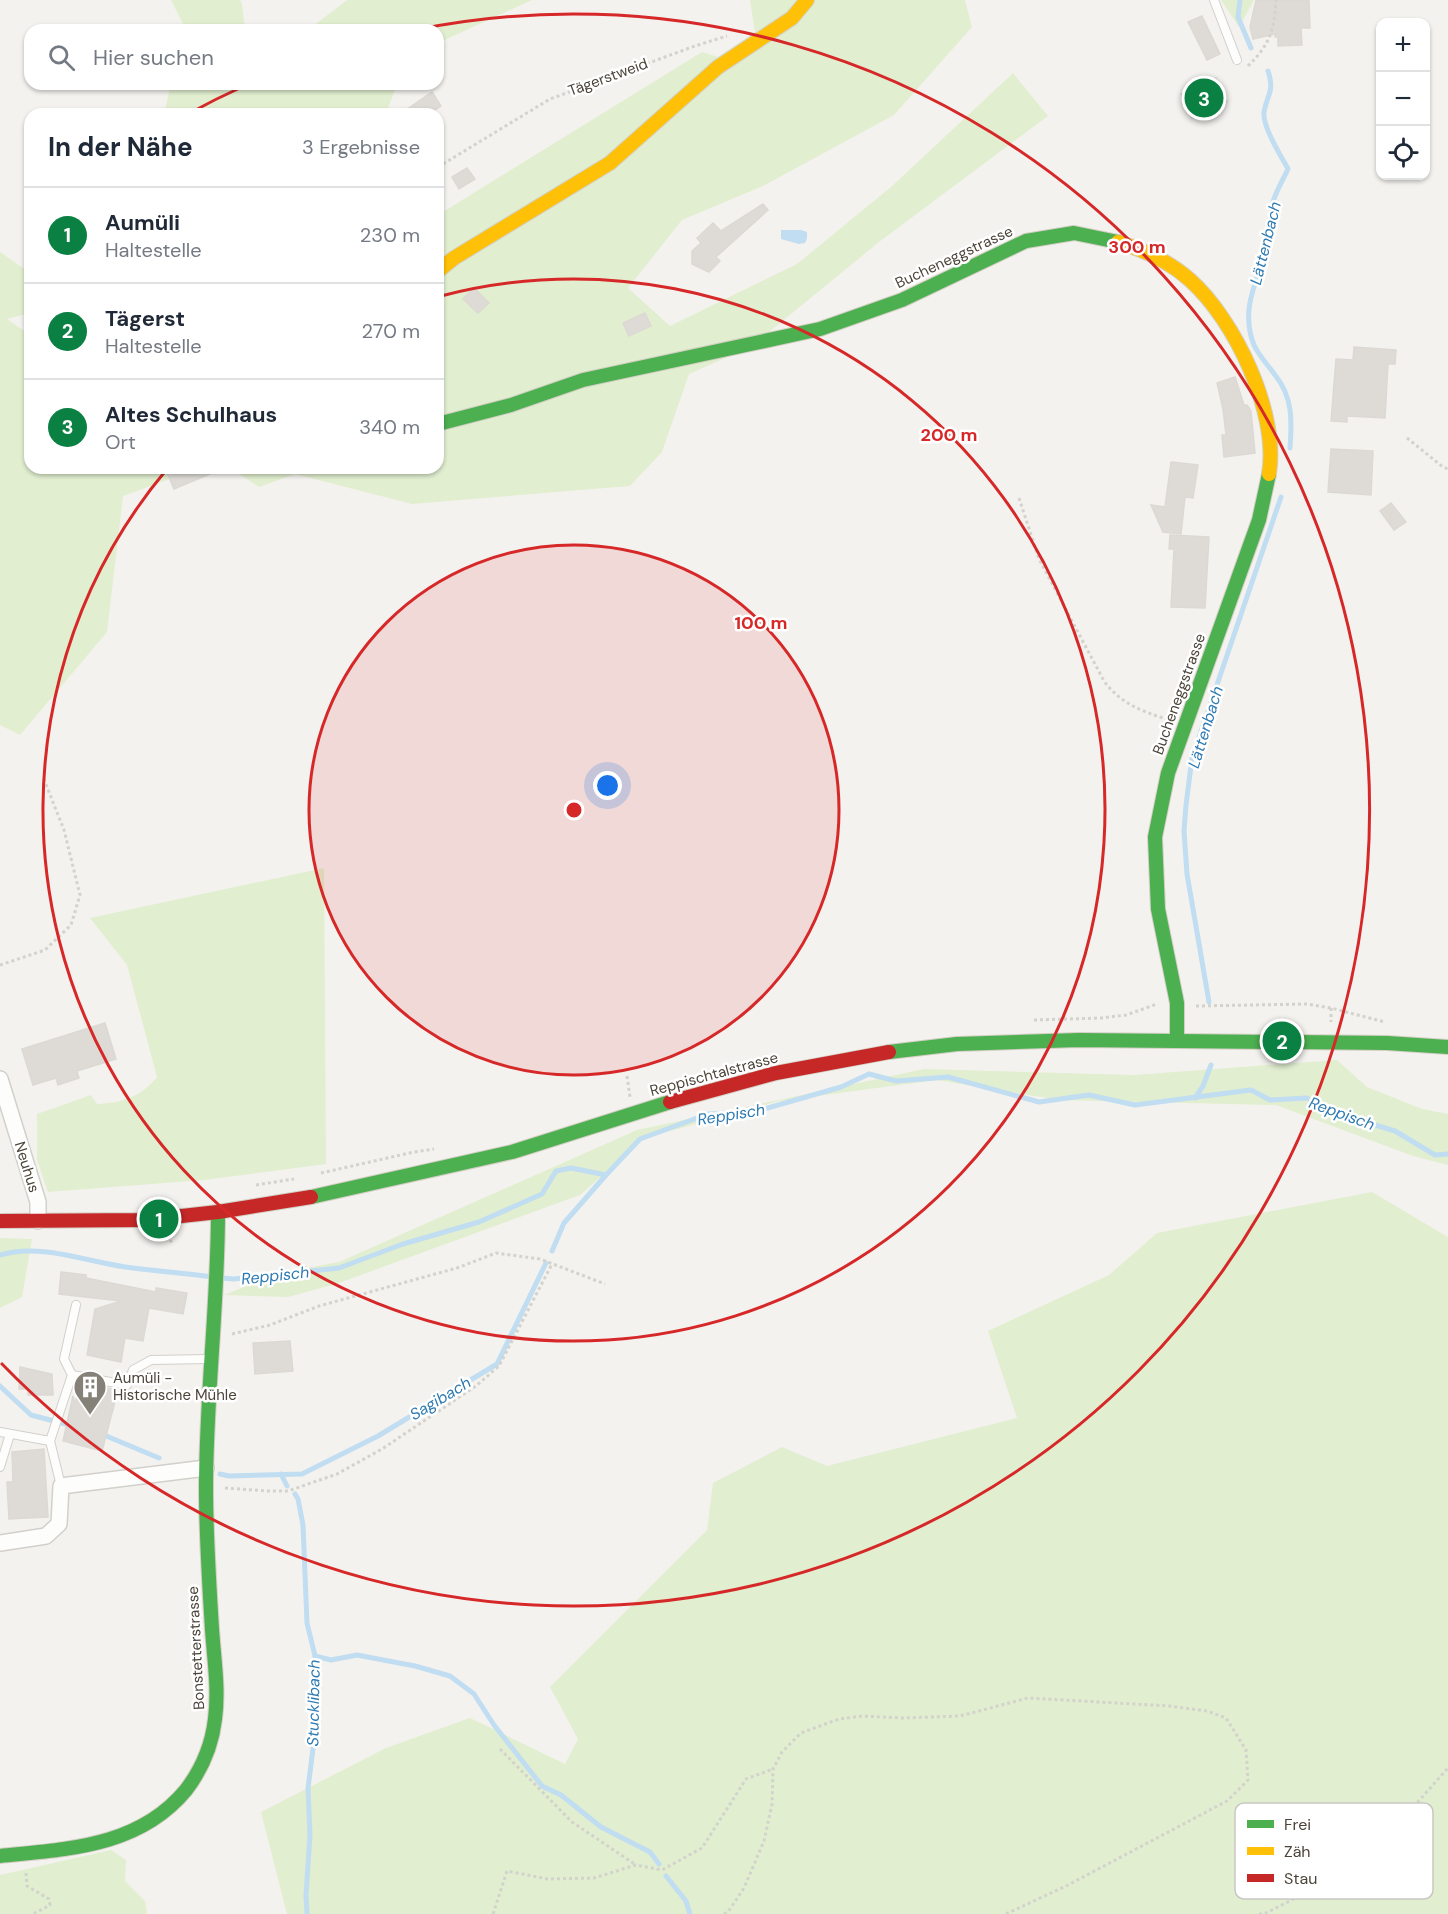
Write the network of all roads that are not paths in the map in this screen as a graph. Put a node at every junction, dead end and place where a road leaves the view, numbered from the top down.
1 (807, 0) edge
2 (1214, 0) edge
3 (1237, 60) dead end
4 (444, 266) edge
5 (444, 422) edge
6 (1177, 1041) junction
7 (1448, 1047) edge
8 (0, 1079) edge
9 (218, 1212) junction
10 (0, 1221) edge
11 (38, 1221) junction
12 (76, 1305) dead end
13 (210, 1359) junction
14 (72, 1375) junction
15 (0, 1432) edge
16 (10, 1434) junction
17 (50, 1441) junction
18 (0, 1467) edge
19 (206, 1468) junction
20 (61, 1486) junction
21 (0, 1538) edge
22 (0, 1543) edge
23 (0, 1856) edge

1 - 4 main road
2 - 3 lane
5 - 6 main road, Bucheneggstrasse
6 - 7 main road, Reppischtalstrasse
6 - 9 main road, Reppischtalstrasse
8 - 11 street, Neuhus
9 - 11 main road, Reppischtalstrasse
9 - 13 main road, Bonstetterstrasse
10 - 11 main road, Reppischtalstrasse
12 - 14 lane
13 - 14 lane
13 - 19 main road, Bonstetterstrasse
14 - 17 lane
15 - 16 lane
16 - 17 lane
16 - 18 lane
17 - 20 lane
19 - 20 street
19 - 23 main road, Bonstetterstrasse
20 - 22 street
21 - 22 lane

